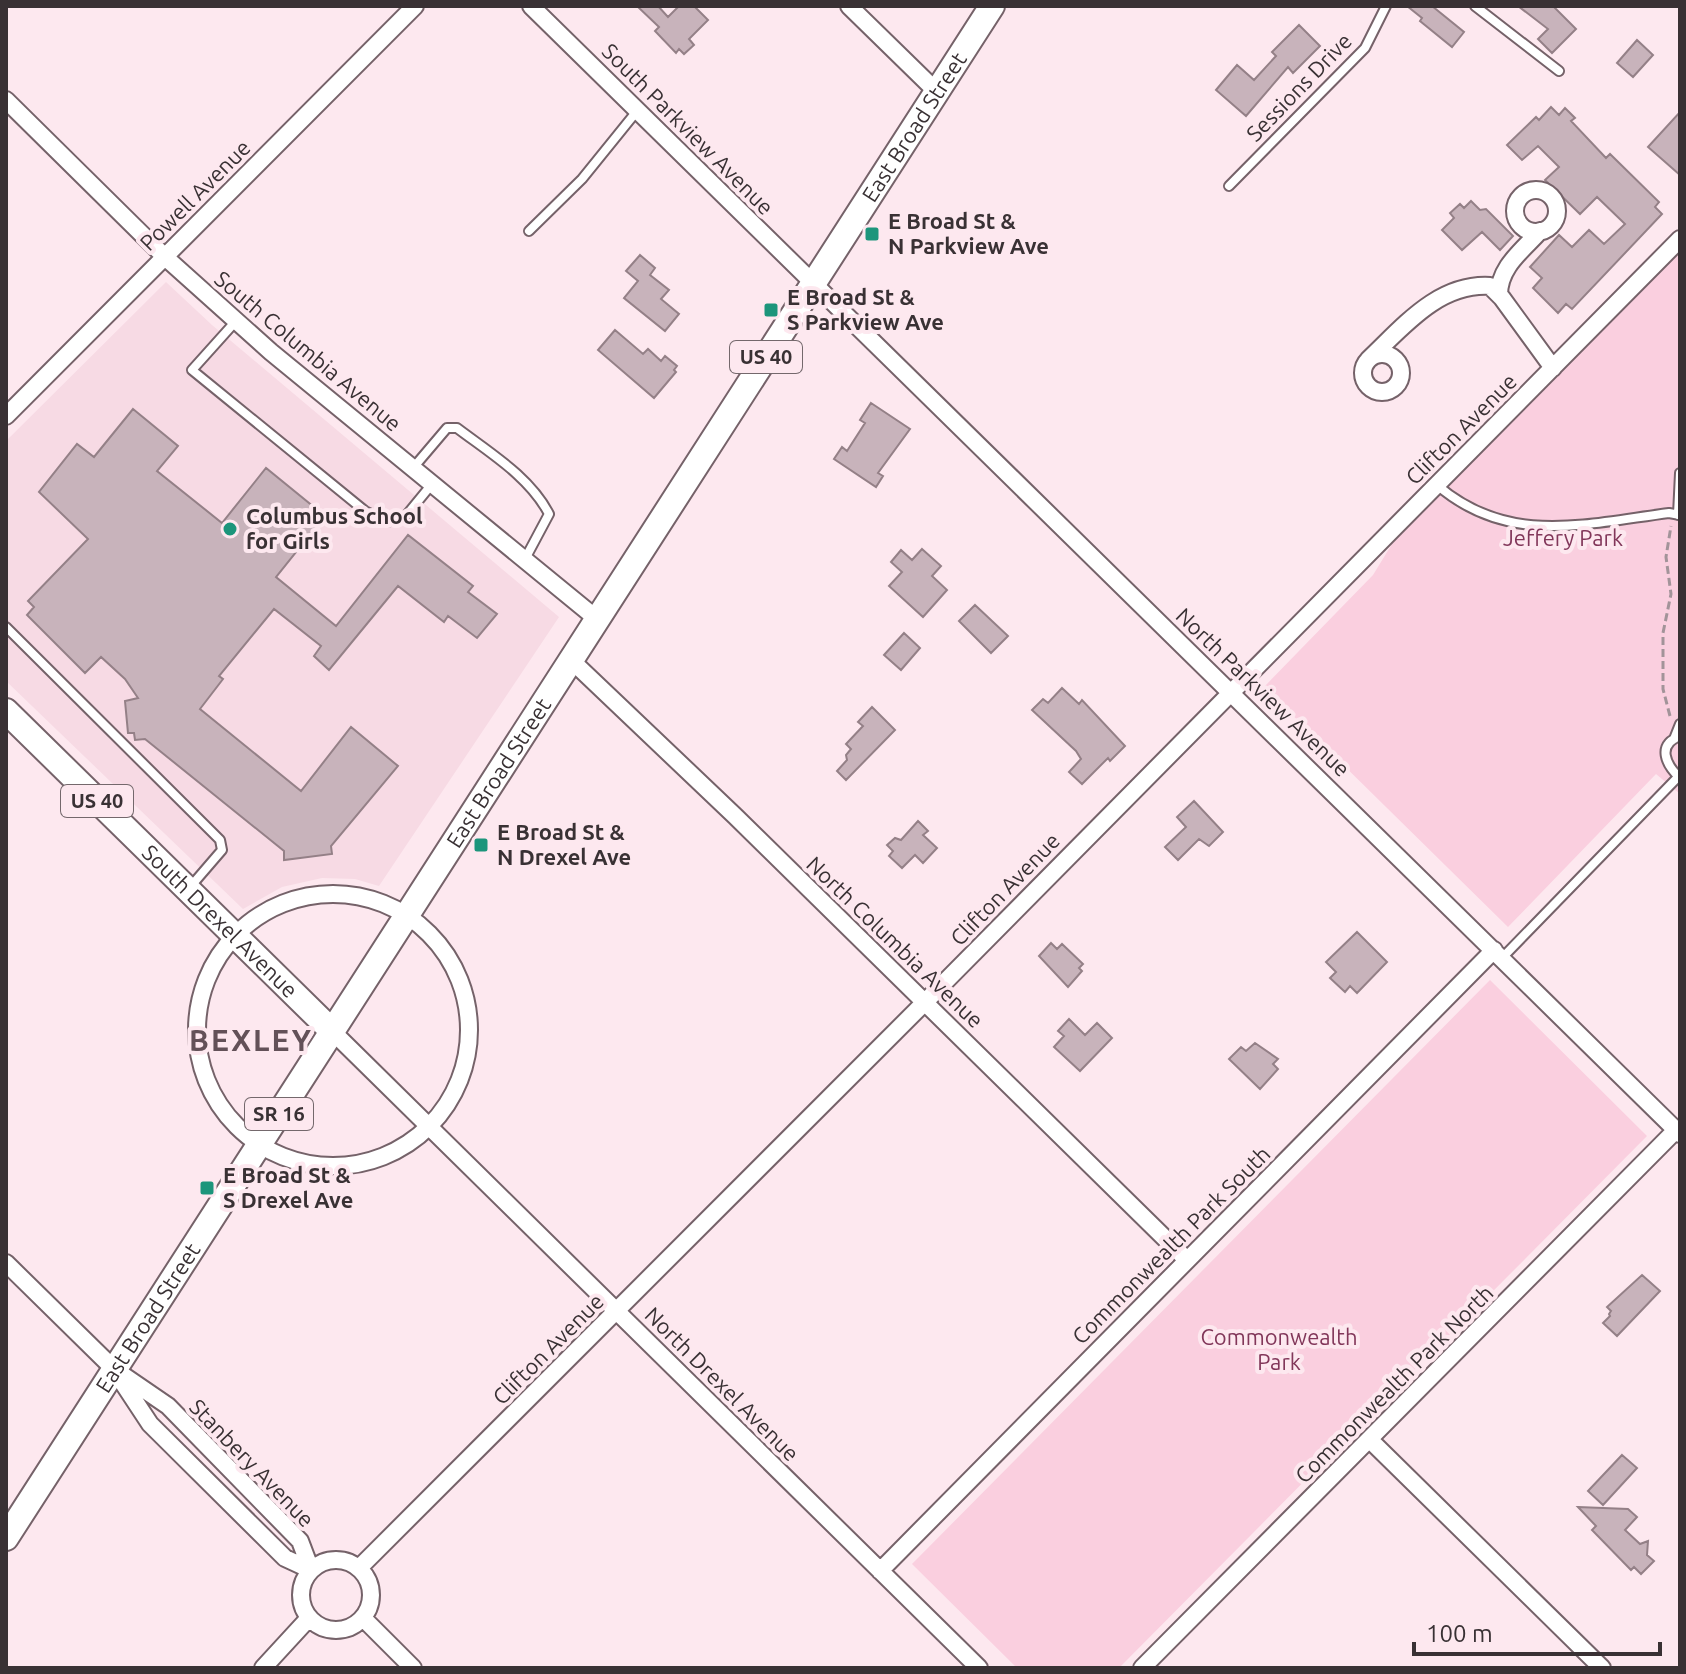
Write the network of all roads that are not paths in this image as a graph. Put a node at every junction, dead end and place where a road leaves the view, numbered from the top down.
1 (415, 6) edge
2 (531, 6) edge
3 (849, 6) edge
4 (992, 6) edge
5 (1386, 6) edge
6 (1475, 6) edge
7 (1559, 71) dead end
8 (937, 92) junction
9 (6, 100) edge
10 (638, 111) junction
11 (1229, 186) dead end
12 (529, 231) dead end
13 (1540, 231) dead end
14 (1680, 239) edge
15 (165, 257) junction
16 (813, 284) junction
17 (1499, 295) junction
18 (236, 321) junction
19 (1368, 360) dead end
20 (1553, 368) junction
21 (6, 416) edge
22 (413, 468) junction
23 (1680, 473) edge
24 (432, 483) junction
25 (1437, 485) junction
26 (1679, 515) edge
27 (525, 559) junction
28 (597, 619) junction
29 (6, 627) edge
30 (570, 659) junction
31 (1231, 690) junction
32 (6, 711) edge
33 (1678, 732) edge
34 (1679, 777) edge
35 (188, 890) junction
36 (407, 916) junction
37 (234, 936) junction
38 (1498, 954) junction
39 (925, 1002) junction
40 (332, 1031) junction
41 (429, 1126) junction
42 (1678, 1132) edge
43 (259, 1144) junction
44 (1187, 1260) junction
45 (6, 1263) edge
46 (617, 1312) junction
47 (114, 1369) junction
48 (1370, 1440) junction
49 (6, 1538) edge
50 (359, 1568) junction
51 (311, 1570) junction
52 (880, 1571) junction
53 (309, 1618) junction
54 (363, 1618) junction
55 (263, 1668) edge
56 (413, 1668) edge
57 (979, 1668) edge
58 (1142, 1668) edge
59 (1602, 1668) edge

1 - 15 street, Powell Avenue
2 - 10 street, South Parkview Avenue
3 - 8 street
4 - 8 main road, East Broad Street / US 40
5 - 11 lane, Sessions Drive
6 - 7 lane
8 - 16 main road, East Broad Street / US 40
9 - 15 street, South Columbia Avenue
10 - 12 lane
10 - 16 street, South Parkview Avenue
13 - 17 street
14 - 20 street, Clifton Avenue
15 - 18 street, South Columbia Avenue
15 - 21 street, Powell Avenue
16 - 28 main road, East Broad Street / US 40
16 - 31 street, North Parkview Avenue
17 - 19 street
17 - 20 street
18 - 22 street, South Columbia Avenue
18 - 24 lane
20 - 25 street, Clifton Avenue
22 - 24 street, South Columbia Avenue
22 - 27 lane
23 - 26 lane
24 - 27 street, South Columbia Avenue
25 - 26 lane
25 - 31 street, Clifton Avenue
27 - 28 street, South Columbia Avenue
28 - 30 main road, East Broad Street / US 40
29 - 35 lane
30 - 36 main road, East Broad Street / US 40
30 - 39 street, North Columbia Avenue
31 - 38 street, North Parkview Avenue
31 - 39 street, Clifton Avenue
32 - 35 main road, South Drexel Avenue / US 40
33 - 34 lane
34 - 38 lane
35 - 37 main road, South Drexel Avenue / US 40
36 - 37 street
36 - 40 main road, East Broad Street / US 40
36 - 41 street
37 - 40 main road, South Drexel Avenue / US 40
37 - 43 street
38 - 42 street, North Parkview Avenue
38 - 44 street, Commonwealth Park South
39 - 44 street, North Columbia Avenue
39 - 46 street, Clifton Avenue
40 - 41 street, North Drexel Avenue
40 - 43 main road, East Broad Street / SR 16
41 - 43 street
41 - 46 street, North Drexel Avenue
42 - 48 street, Commonwealth Park North
43 - 47 main road, East Broad Street / SR 16
44 - 52 street, Commonwealth Park South
45 - 47 street
46 - 50 street, Clifton Avenue
46 - 52 street, North Drexel Avenue
47 - 49 main road, East Broad Street / SR 16
47 - 51 street, Stanbery Avenue
47 - 51 street, Stanbery Avenue
48 - 58 street, Commonwealth Park North
48 - 59 street
50 - 51 street
50 - 54 street
51 - 53 street
52 - 57 street, North Drexel Avenue
53 - 54 street
53 - 55 street
54 - 56 street

